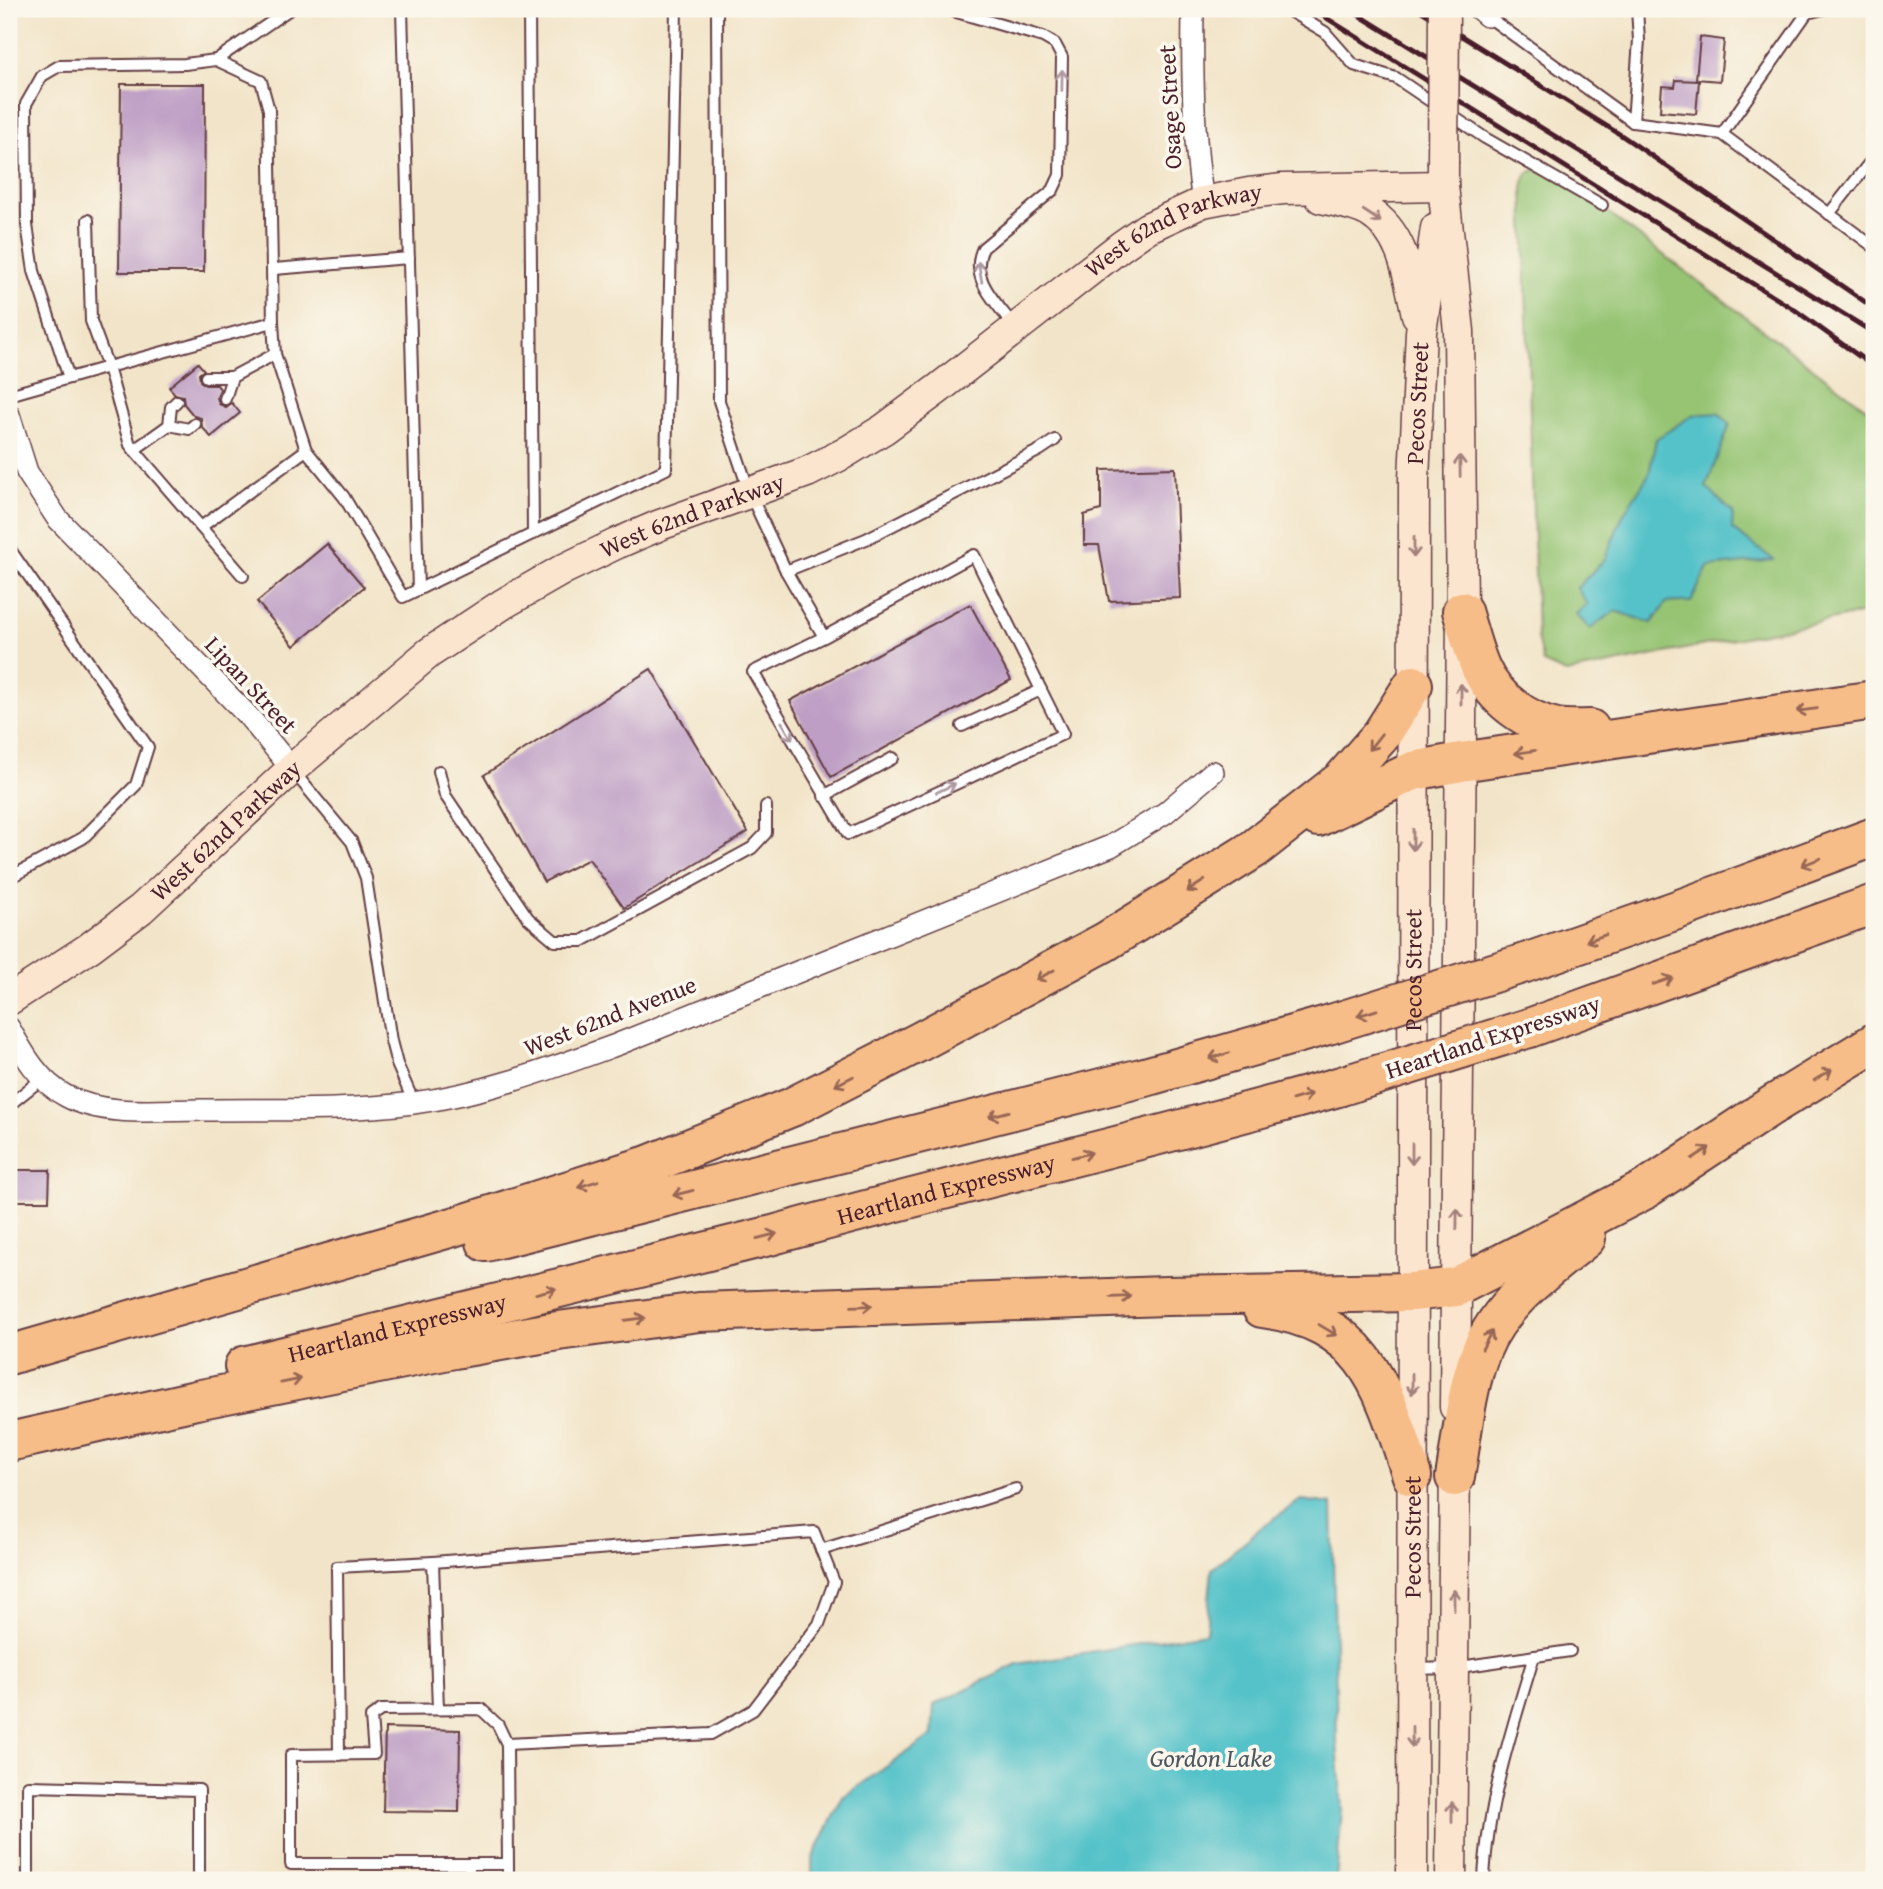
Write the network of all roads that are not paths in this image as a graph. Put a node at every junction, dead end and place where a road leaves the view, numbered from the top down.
1 (290, 9) edge
2 (402, 9) edge
3 (529, 9) edge
4 (676, 9) edge
5 (946, 9) edge
6 (1193, 9) edge
7 (1286, 9) edge
8 (1444, 9) edge
9 (1637, 9) edge
10 (1823, 9) edge
11 (717, 11) edge
12 (1483, 12) edge
13 (216, 60) junction
14 (1633, 122) junction
15 (1722, 134) junction
16 (1874, 157) edge
17 (1443, 175) junction
18 (1283, 190) junction
19 (1203, 202) junction
20 (1602, 205) dead end
21 (1829, 214) junction
22 (88, 220) dead end
23 (1874, 247) edge
24 (409, 258) junction
25 (274, 269) junction
26 (273, 322) junction
27 (1015, 329) junction
28 (1421, 332) junction
29 (275, 354) junction
30 (108, 367) junction
31 (206, 377) dead end
32 (232, 377) junction
33 (69, 378) junction
34 (9, 395) edge
35 (225, 399) dead end
36 (177, 401) dead end
37 (9, 415) edge
38 (195, 424) dead end
39 (169, 425) junction
40 (1055, 440) dead end
41 (134, 450) junction
42 (306, 450) junction
43 (750, 494) junction
44 (201, 527) junction
45 (533, 534) junction
46 (9, 548) edge
47 (786, 571) junction
48 (243, 576) dead end
49 (418, 590) junction
50 (1462, 611) junction
51 (824, 637) junction
52 (1413, 685) junction
53 (1041, 690) junction
54 (1874, 700) edge
55 (962, 726) dead end
56 (1665, 730) junction
57 (893, 758) dead end
58 (1461, 762) junction
59 (292, 769) junction
60 (439, 771) dead end
61 (1413, 771) junction
62 (1213, 772) dead end
63 (824, 796) junction
64 (766, 806) dead end
65 (1874, 837) edge
66 (1254, 849) junction
67 (9, 878) edge
68 (1874, 904) edge
69 (9, 1000) edge
70 (9, 1028) edge
71 (1874, 1044) edge
72 (43, 1078) junction
73 (414, 1102) junction
74 (9, 1105) edge
75 (1644, 1190) junction
76 (1456, 1287) junction
77 (1412, 1292) junction
78 (1167, 1296) junction
79 (9, 1355) edge
80 (9, 1364) edge
81 (9, 1441) edge
82 (1412, 1476) junction
83 (1455, 1478) junction
84 (1016, 1489) dead end
85 (821, 1550) junction
86 (433, 1562) junction
87 (1570, 1651) dead end
88 (1534, 1656) junction
89 (1453, 1668) junction
90 (1412, 1669) junction
91 (438, 1709) junction
92 (507, 1744) junction
93 (339, 1755) junction
94 (469, 1864) junction
95 (508, 1864) junction
96 (29, 1880) edge
97 (199, 1880) edge
98 (469, 1880) edge
99 (508, 1880) edge
100 (1412, 1880) edge
101 (1451, 1880) edge
102 (1484, 1880) edge

1 - 13 lane
2 - 24 lane
3 - 45 lane
4 - 45 lane
27 -> 5 lane
6 - 19 street, Osage Street
7 - 20 lane
8 - 17 main road, Pecos Street, bridge
9 - 14 lane
10 - 15 lane
11 - 43 lane
12 - 14 lane
13 - 25 lane
13 - 33 lane
14 - 15 lane
15 - 21 lane
16 - 21 lane
17 - 18 main road, West 62nd Parkway
17 - 28 main road, Pecos Street
50 -> 17 main road, Pecos Street
18 - 19 main road, West 62nd Parkway
18 -> 28 main road
19 - 27 main road, West 62nd Parkway
21 - 23 lane
22 - 30 lane
24 - 25 lane
24 - 49 lane
25 - 26 lane
26 - 29 lane
26 - 30 lane
27 - 43 main road, West 62nd Parkway
28 -> 52 main road, Pecos Street
29 - 32 lane
29 - 42 lane
30 - 33 lane
30 - 41 lane
31 - 32 lane
32 - 35 lane
33 - 34 lane
36 - 39 lane
37 - 59 street, Lipan Street
38 - 39 lane
39 - 41 lane
40 - 47 lane
41 - 44 lane
42 - 44 lane
42 - 49 lane
43 - 47 lane
43 - 59 main road, West 62nd Parkway
44 - 48 lane
45 - 49 lane
46 - 67 lane
47 - 51 lane
50 - 56 highway
58 -> 50 main road, Pecos Street
51 - 53 lane
51 -> 63 lane
52 - 61 main road, Pecos Street
52 -> 66 highway
53 - 55 lane
63 -> 53 lane
54 -> 56 highway
56 -> 58 highway
57 - 63 lane
58 - 61 highway
76 -> 58 main road, Pecos Street
59 - 69 main road, West 62nd Parkway
59 - 73 lane, Lipan Street
60 - 64 lane
61 - 66 highway
61 -> 77 main road, Pecos Street
62 - 73 street, West 62nd Avenue
65 -> 80 highway, bridge
66 -> 79 highway
81 -> 68 highway, Heartland Expressway, bridge
70 - 72 street, West 62nd Avenue
75 -> 71 highway
72 - 73 street, West 62nd Avenue
72 - 74 lane
75 - 76 highway
83 -> 75 highway
76 - 77 highway
76 - 83 main road, Pecos Street
77 - 78 highway
77 -> 82 main road, Pecos Street
81 -> 78 highway
78 -> 82 highway
82 - 90 main road, Pecos Street
89 -> 83 main road, Pecos Street
84 - 85 lane
85 - 86 lane
85 - 92 lane
86 - 91 lane
86 - 93 lane
87 - 88 lane
88 - 89 lane
88 - 102 lane
89 - 90 lane
101 -> 89 main road, Pecos Street
90 -> 100 main road, Pecos Street
91 - 92 lane
91 - 93 lane
92 - 95 lane
93 - 94 lane
94 - 95 lane
94 - 98 lane
95 - 99 lane
96 - 97 lane

